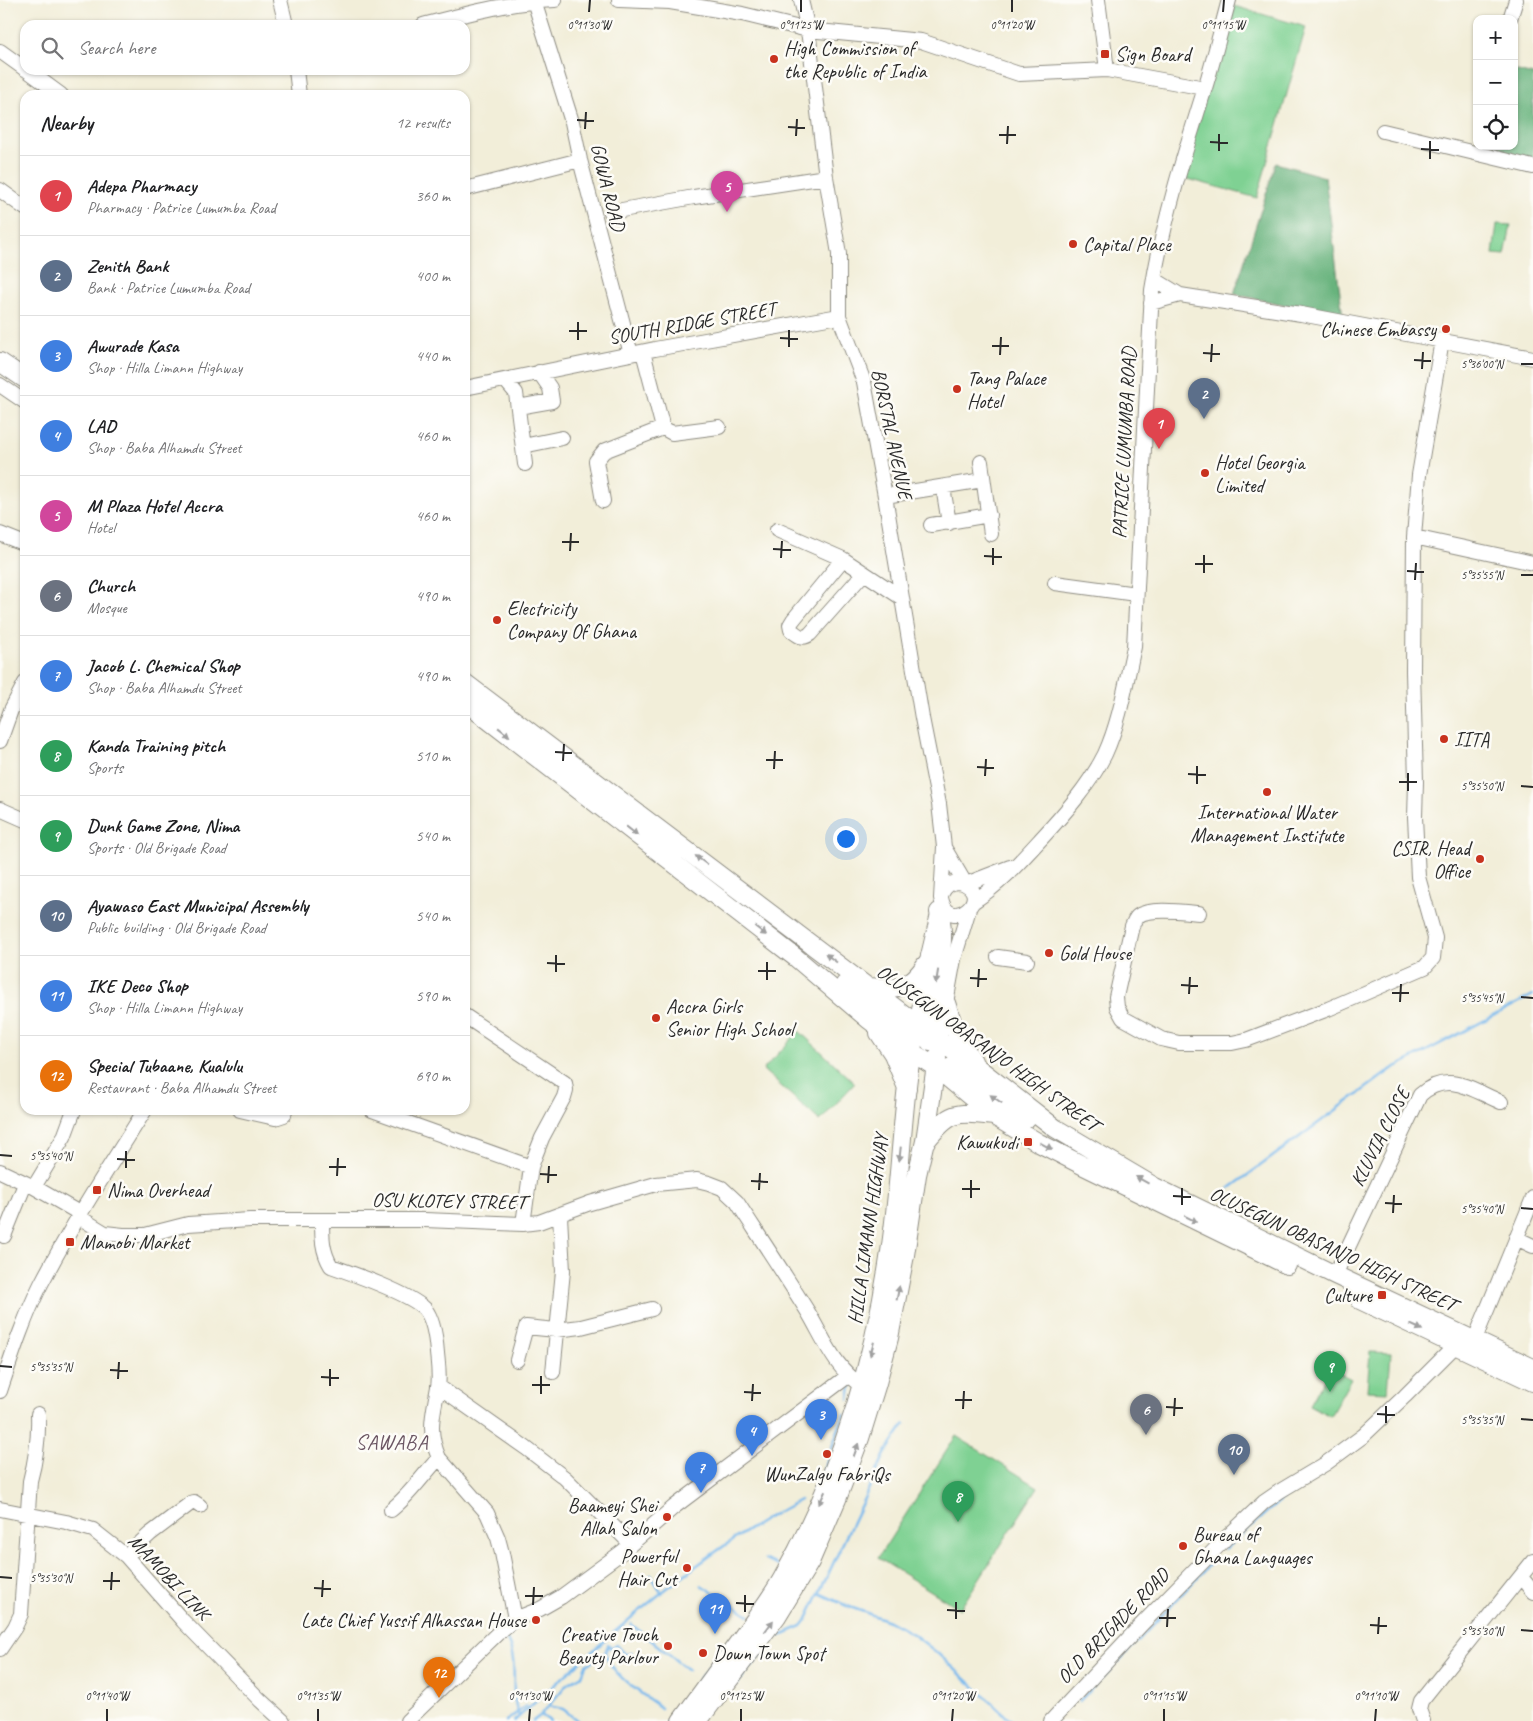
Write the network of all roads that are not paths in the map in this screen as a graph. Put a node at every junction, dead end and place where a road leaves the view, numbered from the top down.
1 (280, 0) edge
2 (556, 0) edge
3 (620, 0) edge
4 (801, 0) edge
5 (1098, 0) edge
6 (1229, 0) edge
7 (1516, 0) edge
8 (534, 1) edge
9 (1511, 15) edge
10 (285, 20) edge
11 (442, 20) edge
12 (808, 30) junction
13 (0, 51) edge
14 (20, 65) edge
15 (1107, 70) junction
16 (34, 75) edge
17 (296, 75) edge
18 (1205, 88) junction
19 (55, 90) edge
20 (298, 90) edge
21 (1383, 131) dead end
22 (1473, 146) edge
23 (1486, 150) edge
24 (580, 160) junction
25 (1533, 167) edge
26 (826, 177) junction
27 (470, 187) edge
28 (0, 190) edge
29 (20, 204) edge
30 (611, 212) dead end
31 (1154, 279) junction
32 (1180, 295) junction
33 (1151, 303) junction
34 (839, 316) junction
35 (1442, 340) junction
36 (0, 350) edge
37 (637, 353) junction
38 (1533, 358) edge
39 (0, 362) edge
40 (20, 364) edge
41 (540, 372) junction
42 (20, 376) edge
43 (505, 380) junction
44 (0, 385) edge
45 (470, 387) edge
46 (20, 399) edge
47 (518, 407) junction
48 (719, 427) dead end
49 (663, 428) junction
50 (562, 438) dead end
51 (523, 446) junction
52 (981, 462) dead end
53 (525, 464) dead end
54 (983, 480) junction
55 (943, 486) junction
56 (886, 496) junction
57 (603, 501) dead end
58 (989, 515) junction
59 (949, 523) junction
60 (931, 526) dead end
61 (777, 530) dead end
62 (0, 534) edge
63 (991, 534) dead end
64 (1414, 537) junction
65 (20, 542) edge
66 (843, 560) junction
67 (1533, 563) edge
68 (864, 573) junction
69 (1055, 583) dead end
70 (1136, 594) junction
71 (902, 598) junction
72 (470, 687) edge
73 (20, 693) edge
74 (470, 706) edge
75 (0, 741) edge
76 (0, 809) edge
77 (20, 818) edge
78 (944, 847) junction
79 (1018, 864) junction
80 (965, 884) junction
81 (941, 903) junction
82 (971, 906) junction
83 (1199, 913) dead end
84 (795, 956) junction
85 (998, 957) dead end
86 (1027, 961) dead end
87 (926, 964) junction
88 (869, 987) junction
89 (946, 1002) junction
90 (470, 1019) edge
91 (868, 1019) junction
92 (926, 1046) junction
93 (978, 1068) junction
94 (907, 1088) junction
95 (1502, 1102) dead end
96 (72, 1115) edge
97 (142, 1115) edge
98 (262, 1115) edge
99 (284, 1115) edge
100 (386, 1115) edge
101 (994, 1116) junction
102 (1055, 1128) junction
103 (925, 1141) junction
104 (531, 1167) junction
105 (0, 1171) edge
106 (917, 1175) junction
107 (29, 1186) junction
108 (1533, 1198) edge
109 (80, 1216) junction
110 (560, 1216) junction
111 (322, 1220) junction
112 (523, 1224) junction
113 (4, 1236) dead end
114 (1516, 1238) junction
115 (1533, 1246) edge
116 (1335, 1275) junction
117 (652, 1309) dead end
118 (556, 1330) junction
119 (1475, 1339) junction
120 (1456, 1345) junction
121 (516, 1360) dead end
122 (1533, 1368) edge
123 (553, 1372) dead end
124 (855, 1381) junction
125 (1533, 1382) edge
126 (438, 1386) junction
127 (0, 1391) edge
128 (38, 1414) dead end
129 (438, 1458) junction
130 (200, 1506) dead end
131 (0, 1509) edge
132 (391, 1510) dead end
133 (28, 1514) junction
134 (631, 1544) junction
135 (126, 1556) junction
136 (1533, 1561) edge
137 (1521, 1577) junction
138 (1533, 1592) edge
139 (515, 1620) junction
140 (0, 1649) edge
141 (283, 1721) edge
142 (407, 1721) edge
143 (681, 1721) edge
144 (698, 1721) edge
145 (1050, 1721) edge
146 (1423, 1721) edge

1 - 10 street
2 - 8 street
3 - 12 street
4 - 12 street, BORSTAL AVENUE
5 - 15 street
6 - 18 street, PATRICE LUMUMBA ROAD
7 - 9 street
8 - 11 street
8 - 24 street, GOWA ROAD
12 - 15 street
12 - 26 street, BORSTAL AVENUE
13 - 14 street
15 - 18 street
16 - 19 street
17 - 20 street
18 - 31 street, PATRICE LUMUMBA ROAD
21 - 22 street
23 - 25 street
24 - 27 street
24 - 37 street, GOWA ROAD
26 - 30 street
26 - 34 street, BORSTAL AVENUE
28 - 29 street
31 - 32 street
31 - 33 street, PATRICE LUMUMBA ROAD
32 - 33 street
32 - 35 street
33 - 70 street, PATRICE LUMUMBA ROAD
34 - 37 street, SOUTH RIDGE STREET
34 - 56 street, BORSTAL AVENUE
35 - 38 street
35 - 64 street
36 - 40 main road
37 - 41 street, SOUTH RIDGE STREET
37 - 49 street, GOWA ROAD
39 - 42 main road
41 - 43 street, SOUTH RIDGE STREET
41 - 47 street
43 - 45 street, SOUTH RIDGE STREET
43 - 47 street
44 - 46 street
47 - 51 street
48 - 49 street
49 - 57 street
50 - 51 street
51 - 53 street
52 - 54 street
54 - 55 street
54 - 58 street
55 - 56 street
55 - 59 street
56 - 71 street, BORSTAL AVENUE
58 - 59 street
58 - 63 street
59 - 60 street
61 - 66 street
62 - 65 street
64 - 67 street
64 - 83 street
66 - 68 street
66 - 68 street
68 - 71 street
69 - 70 street
70 - 79 street, PATRICE LUMUMBA ROAD
71 - 78 street, BORSTAL AVENUE
88 -> 72 main road, OLUSEGUN OBASANJO HIGH STREET
73 - 75 street
74 -> 84 main road, OLUSEGUN OBASANJO HIGH STREET
76 - 77 street
78 - 80 street, BORSTAL AVENUE
78 - 81 street, BORSTAL AVENUE
79 - 80 street, PATRICE LUMUMBA ROAD
79 - 82 street, PATRICE LUMUMBA ROAD
80 - 81 street
80 - 82 street
81 - 82 street
81 - 87 street
81 -> 92 main road
82 - 89 street
84 - 91 main road, OLUSEGUN OBASANJO HIGH STREET
84 - 92 main road
85 - 86 street
87 - 88 main road
87 - 92 street
88 - 92 main road, OLUSEGUN OBASANJO HIGH STREET
89 - 92 street
89 - 93 main road
90 - 104 street
91 - 92 main road, OLUSEGUN OBASANJO HIGH STREET
91 - 94 main road
92 - 93 main road, OLUSEGUN OBASANJO HIGH STREET
92 - 94 main road, HILLA LIMANN HIGHWAY
92 - 101 main road, OLUSEGUN OBASANJO HIGH STREET
102 -> 92 main road
92 - 103 main road, HILLA LIMANN HIGHWAY
92 - 106 main road
93 - 102 main road, OLUSEGUN OBASANJO HIGH STREET
94 -> 124 main road, HILLA LIMANN HIGHWAY
95 - 116 street, KLUVIA CLOSE
96 - 107 street
97 - 109 street
98 - 99 street
100 - 104 street
101 - 103 main road
101 -> 120 main road, OLUSEGUN OBASANJO HIGH STREET
116 -> 102 main road, OLUSEGUN OBASANJO HIGH STREET
103 - 106 main road, HILLA LIMANN HIGHWAY
104 - 112 street
105 - 107 street, OSU KLOTEY STREET
144 -> 106 main road, HILLA LIMANN HIGHWAY
107 - 109 street, OSU KLOTEY STREET
107 - 113 street
108 - 114 street
109 - 111 street, OSU KLOTEY STREET
109 - 127 street
110 - 112 street, OSU KLOTEY STREET
110 - 118 street
110 - 124 street, OSU KLOTEY STREET
111 - 112 street, OSU KLOTEY STREET
111 - 126 street
114 - 115 street
114 - 119 street
116 - 119 main road, OLUSEGUN OBASANJO HIGH STREET
117 - 118 street
118 - 121 street
118 - 123 street
119 - 122 main road, OLUSEGUN OBASANJO HIGH STREET
120 - 125 main road, OLUSEGUN OBASANJO HIGH STREET
120 - 145 street, OLD BRIGADE ROAD
124 - 134 street
124 -> 143 main road, HILLA LIMANN HIGHWAY
126 - 129 street
126 - 134 street
128 - 133 street
129 - 132 street
129 - 139 street
130 - 135 street
131 - 133 street, MAMOBI LINK
133 - 135 street, MAMOBI LINK
133 - 140 street
134 - 139 street
135 - 141 street, MAMOBI LINK
136 - 137 street
137 - 138 street
137 - 146 street
139 - 142 street

